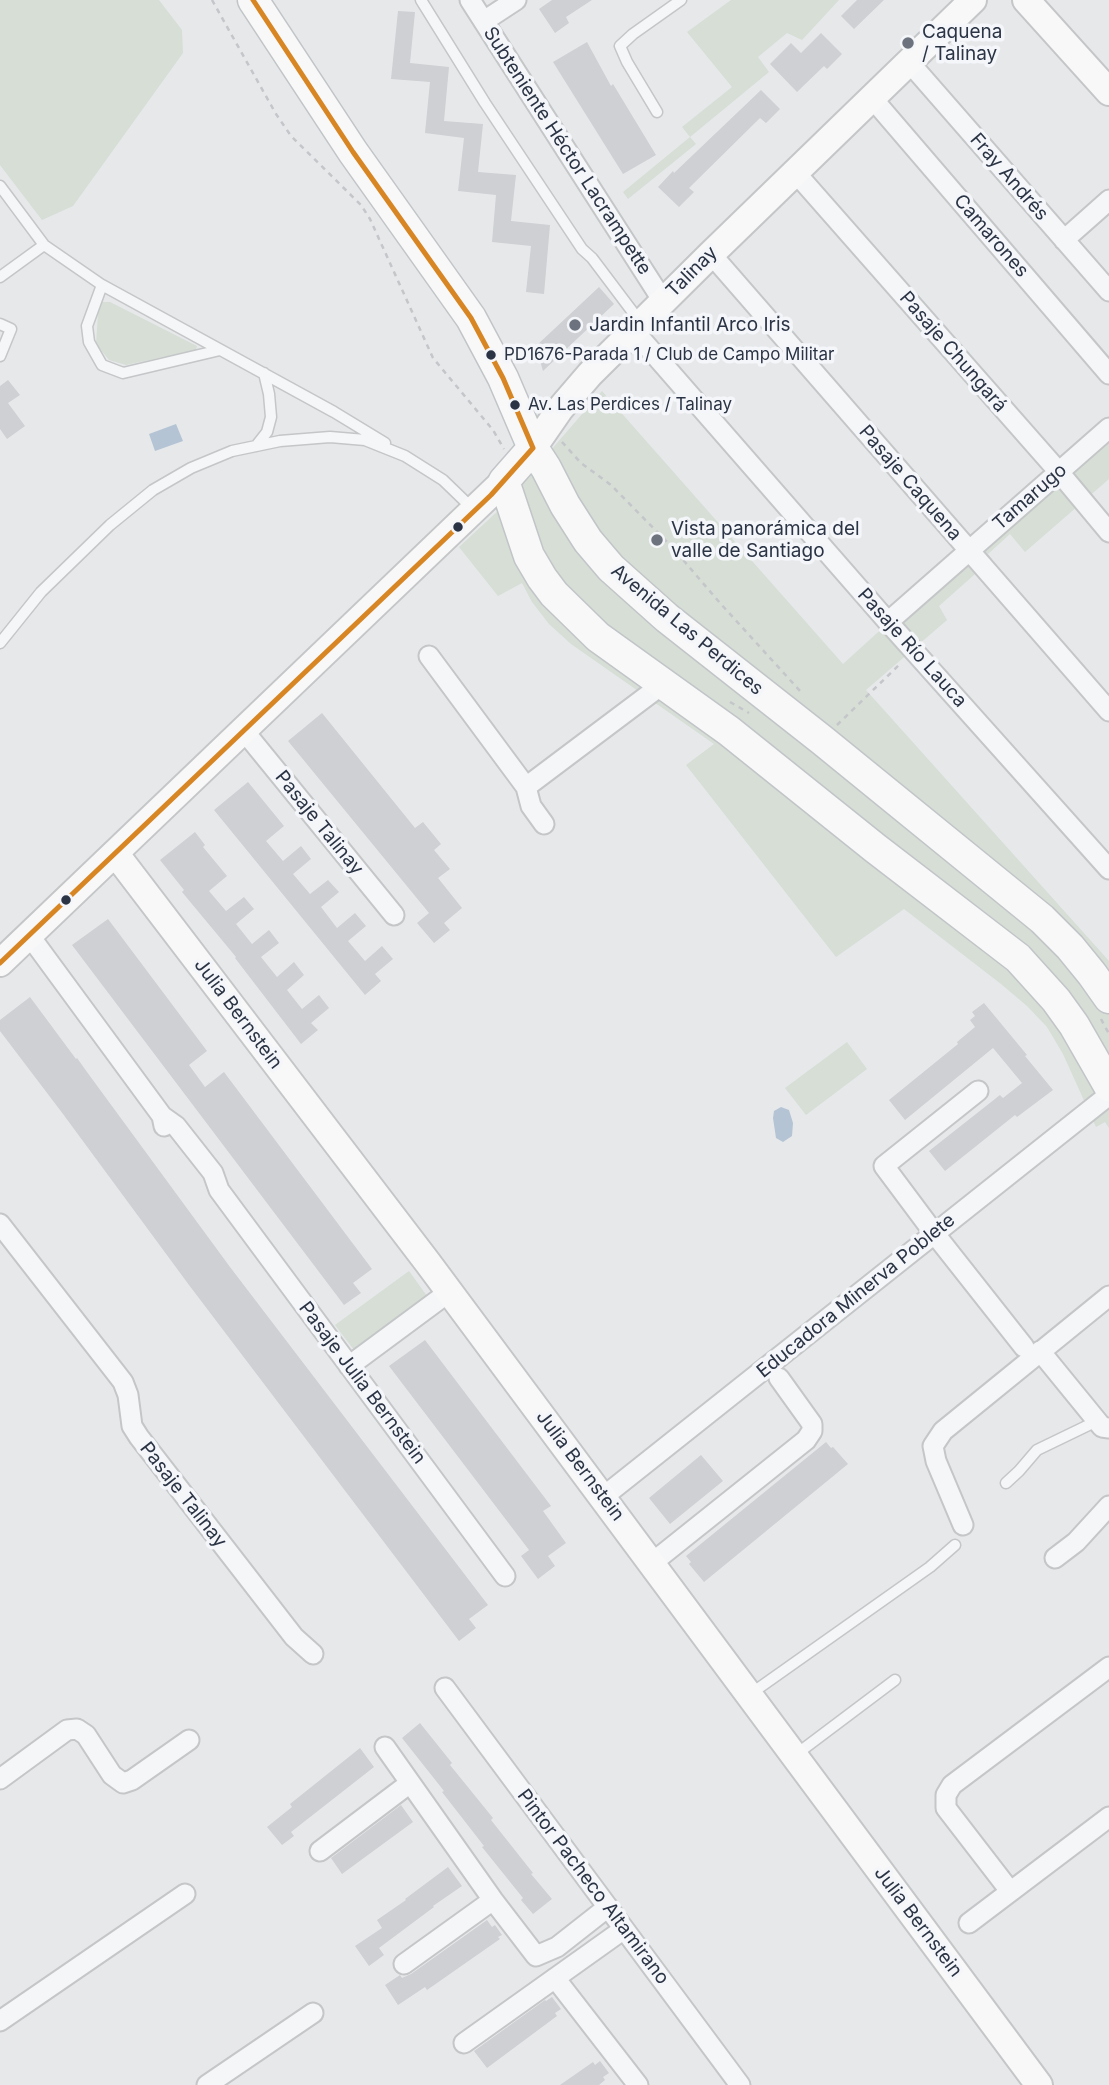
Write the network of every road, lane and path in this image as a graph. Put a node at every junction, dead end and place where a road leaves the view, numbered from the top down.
1 (212, 0) edge
2 (253, 0) edge
3 (421, 0) edge
4 (471, 0) edge
5 (516, 0) edge
6 (681, 0) edge
7 (973, 0) edge
8 (1026, 0) edge
9 (484, 21) junction
10 (909, 62) junction
11 (1109, 92) edge
12 (872, 98) junction
13 (657, 112) dead end
14 (795, 172) junction
15 (0, 186) edge
16 (1109, 200) edge
17 (1064, 240) junction
18 (44, 245) junction
19 (711, 254) junction
20 (0, 277) edge
21 (102, 285) junction
22 (1109, 291) edge
23 (663, 301) junction
24 (0, 324) edge
25 (638, 327) junction
26 (220, 350) junction
27 (0, 356) edge
28 (264, 373) junction
29 (1109, 374) edge
30 (1109, 428) edge
31 (256, 446) junction
32 (533, 447) junction
33 (405, 456) junction
34 (1059, 472) junction
35 (504, 481) junction
36 (474, 510) junction
37 (1109, 532) edge
38 (969, 551) junction
39 (888, 622) junction
40 (0, 643) edge
41 (914, 651) junction
42 (429, 656) dead end
43 (663, 684) junction
44 (1109, 711) edge
45 (243, 731) junction
46 (815, 734) junction
47 (526, 787) junction
48 (544, 824) dead end
49 (115, 853) junction
50 (1105, 856) edge
51 (394, 915) dead end
52 (29, 936) junction
53 (0, 963) edge
54 (1109, 998) edge
55 (1109, 1086) edge
56 (978, 1091) dead end
57 (1109, 1095) edge
58 (0, 1224) edge
59 (934, 1233) junction
60 (449, 1292) junction
61 (1109, 1296) edge
62 (1032, 1349) junction
63 (349, 1366) junction
64 (779, 1378) dead end
65 (1103, 1424) edge
66 (1006, 1483) dead end
67 (603, 1497) junction
68 (1109, 1506) edge
69 (963, 1525) dead end
70 (955, 1545) dead end
71 (1055, 1558) dead end
72 (652, 1563) junction
73 (505, 1576) dead end
74 (313, 1654) dead end
75 (1109, 1667) edge
76 (895, 1680) dead end
77 (445, 1689) dead end
78 (749, 1695) junction
79 (189, 1740) dead end
80 (385, 1747) dead end
81 (794, 1756) junction
82 (0, 1779) edge
83 (410, 1783) junction
84 (1109, 1817) edge
85 (320, 1851) dead end
86 (1010, 1891) junction
87 (185, 1894) dead end
88 (493, 1900) junction
89 (608, 1907) junction
90 (969, 1923) dead end
91 (624, 1929) junction
92 (404, 1964) dead end
93 (555, 1978) junction
94 (313, 2013) dead end
95 (0, 2021) edge
96 (464, 2043) dead end
97 (207, 2085) edge
98 (638, 2085) edge
99 (740, 2085) edge
100 (1039, 2085) edge

1 - 32 path
2 - 32 main road, Avenida Las Perdices
3 - 25 lane
4 - 9 street, Subteniente Héctor Lacrampette
5 - 9 street
6 - 13 lane
7 - 10 street, Talinay
8 - 11 street
9 - 23 street, Subteniente Héctor Lacrampette
10 - 12 street, Talinay
10 - 17 street, Fray Andrés
12 - 14 street, Talinay
12 - 29 street, Camarones
14 - 19 street, Talinay
14 - 34 street, Pasaje Chungará
15 - 18 lane
16 - 17 street
17 - 22 street, Fray Andrés
18 - 20 lane
18 - 21 lane
19 - 23 street, Talinay
19 - 38 street, Pasaje Caquena
21 - 26 lane
21 - 26 lane
23 - 25 street, Talinay
24 - 27 lane
25 - 32 street, Talinay
25 - 39 street, Pasaje Río Lauca
26 - 28 lane
28 - 31 lane
28 - 33 lane
30 - 34 street, Tamarugo
31 - 33 lane
31 - 40 lane
32 - 35 main road, Talinay
32 - 46 main road, Avenida Las Perdices
32 - 46 path
33 - 36 lane
34 - 37 street, Pasaje Chungará
34 - 38 street, Tamarugo
35 - 36 street, Talinay
35 - 43 main road
36 - 45 street, Talinay
38 - 39 street, Tamarugo
38 - 44 street, Pasaje Caquena
39 - 41 street, Pasaje Río Lauca
41 - 46 path
41 - 50 street, Pasaje Río Lauca
42 - 47 street
43 - 47 street
43 - 55 main road
45 - 49 street, Talinay
45 - 51 street, Pasaje Talinay
46 - 54 main road, Avenida Las Perdices
47 - 48 street
49 - 52 street, Talinay
49 - 60 street, Julia Bernstein
52 - 53 street, Talinay
52 - 63 street, Pasaje Julia Bernstein
56 - 59 street
57 - 59 street, Educadora Minerva Poblete
58 - 74 street, Pasaje Talinay
59 - 62 street
59 - 67 street, Educadora Minerva Poblete
60 - 63 street
60 - 67 street, Julia Bernstein
61 - 62 street
62 - 65 street
62 - 69 street
63 - 73 street, Pasaje Julia Bernstein
64 - 72 street
65 - 66 lane
67 - 72 street, Julia Bernstein
68 - 71 street
70 - 78 lane
72 - 78 street, Julia Bernstein
75 - 86 street
76 - 81 lane
77 - 89 street, Pintor Pacheco Altamirano
78 - 81 street, Julia Bernstein
79 - 82 street
80 - 83 street
81 - 100 street, Julia Bernstein
83 - 85 street
83 - 88 street
84 - 86 street
86 - 90 street
87 - 95 street
88 - 89 street
88 - 92 street
89 - 91 street, Pintor Pacheco Altamirano
91 - 93 street
91 - 99 street, Pintor Pacheco Altamirano
93 - 96 street
93 - 98 street
94 - 97 street

